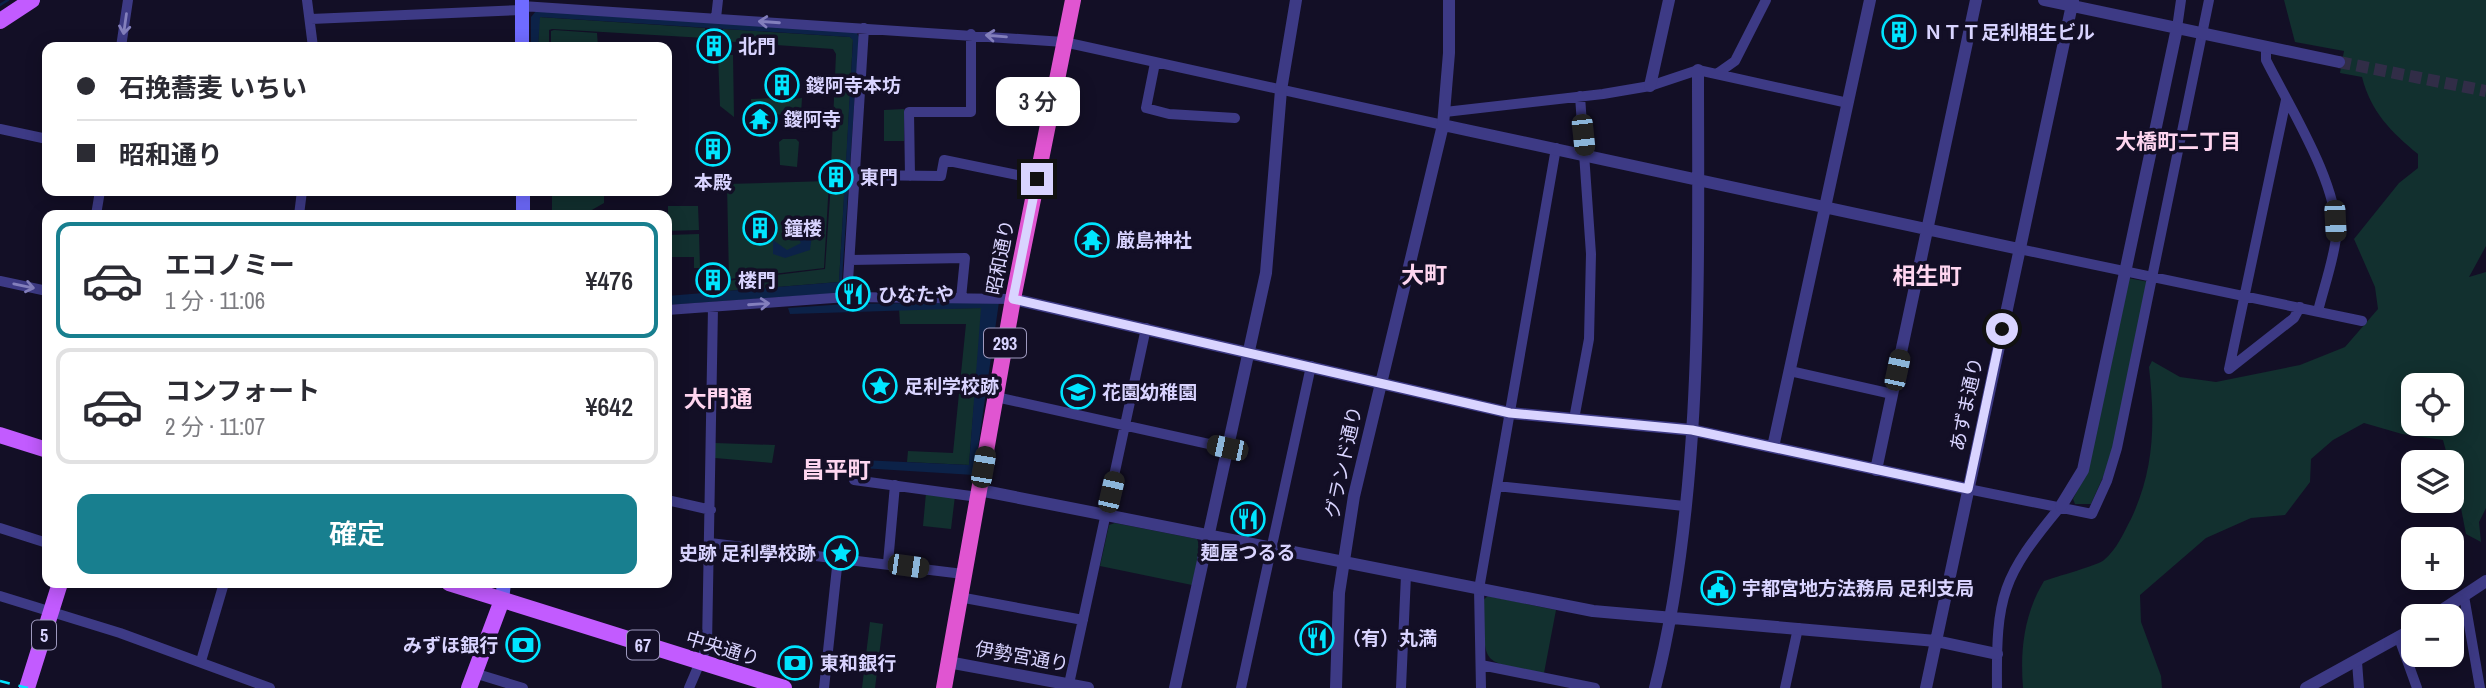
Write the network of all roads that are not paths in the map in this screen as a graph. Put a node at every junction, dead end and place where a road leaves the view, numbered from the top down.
1 (32, 0) edge
2 (128, 0) edge
3 (307, 0) edge
4 (718, 0) edge
5 (1073, 0) edge
6 (1296, 0) edge
7 (1449, 0) edge
8 (1669, 0) edge
9 (1766, 0) edge
10 (1870, 0) edge
11 (1976, 0) edge
12 (2043, 0) edge
13 (2181, 0) edge
14 (2209, 0) edge
15 (2072, 3) edge
16 (522, 5) edge
17 (716, 18) junction
18 (311, 19) junction
19 (0, 21) edge
20 (864, 28) junction
21 (2177, 28) junction
22 (971, 34) junction
23 (2203, 34) junction
24 (122, 42) edge
25 (313, 42) edge
26 (522, 42) edge
27 (1064, 42) junction
28 (2266, 47) junction
29 (1155, 62) junction
30 (2339, 62) tunnel mouth
31 (1698, 70) junction
32 (1718, 73) junction
33 (1650, 86) junction
34 (1281, 90) junction
35 (1580, 96) junction
36 (2286, 100) junction
37 (1848, 103) junction
38 (1235, 118) dead end
39 (1444, 118) junction
40 (0, 129) edge
41 (42, 138) edge
42 (1556, 148) junction
43 (1585, 154) junction
44 (857, 175) junction
45 (910, 176) junction
46 (1037, 179) junction
47 (1698, 179) junction
48 (1825, 207) junction
49 (1928, 229) junction
50 (2019, 248) junction
51 (849, 260) junction
52 (2125, 271) junction
53 (2154, 278) junction
54 (0, 281) edge
55 (42, 290) edge
56 (2243, 295) junction
57 (847, 297) junction
58 (961, 298) junction
59 (1013, 299) junction
60 (713, 307) junction
61 (2300, 307) junction
62 (672, 310) edge
63 (2318, 311) junction
64 (2361, 321) dead end
65 (1146, 328) junction
66 (1249, 353) junction
67 (1311, 366) junction
68 (1790, 371) junction
69 (1380, 383) junction
70 (1892, 394) junction
71 (996, 397) junction
72 (1510, 413) junction
73 (1574, 419) junction
74 (1126, 426) junction
75 (1692, 430) junction
76 (0, 435) edge
77 (1773, 447) junction
78 (42, 448) edge
79 (1227, 448) junction
80 (1876, 470) junction
81 (854, 480) dead end
82 (895, 485) junction
83 (1497, 486) junction
84 (1968, 489) junction
85 (978, 494) junction
86 (672, 501) edge
87 (1684, 506) junction
88 (2061, 506) junction
89 (711, 510) junction
90 (1105, 515) junction
91 (0, 528) edge
92 (1209, 536) junction
93 (42, 541) edge
94 (710, 543) junction
95 (1272, 549) junction
96 (838, 558) junction
97 (1343, 562) junction
98 (888, 564) junction
99 (963, 574) junction
100 (1406, 575) junction
101 (2486, 581) edge
102 (58, 588) edge
103 (223, 588) edge
104 (465, 588) edge
105 (504, 588) edge
106 (1479, 589) junction
107 (0, 596) edge
108 (2464, 596) junction
109 (960, 597) junction
110 (502, 600) junction
111 (2452, 604) edge
112 (50, 613) junction
113 (1673, 618) junction
114 (1083, 620) junction
115 (1798, 628) junction
116 (2399, 638) joint
117 (1936, 641) junction
118 (1997, 654) junction
119 (201, 662) junction
120 (948, 662) junction
121 (2357, 662) junction
122 (700, 663) junction
123 (1481, 664) junction
124 (2481, 666) edge
125 (471, 681) edge
126 (1069, 684) junction
127 (27, 688) edge
128 (270, 688) edge
129 (523, 688) edge
130 (689, 688) edge
131 (784, 688) edge
132 (824, 688) edge
133 (944, 688) edge
134 (1088, 688) edge
135 (1175, 688) edge
136 (1241, 688) edge
137 (1336, 688) edge
138 (1401, 688) edge
139 (1481, 688) edge
140 (1595, 688) edge
141 (1655, 688) edge
142 (1785, 688) edge
143 (1926, 688) edge
144 (1997, 688) edge
145 (2306, 688) edge
146 (2359, 688) edge
147 (2417, 688) edge
148 (2480, 688) edge

1 - 19 main road
2 -> 24 street
3 - 18 street
4 - 17 street
5 - 27 highway, 昭和通り / 293
6 - 34 street
7 - 39 street, グランド通り
8 - 33 street
9 - 32 street
10 - 37 street
11 - 49 street
12 - 15 street
13 - 21 street
14 - 23 street
15 - 21 street
15 - 50 street, あずま通り
16 - 17 street
16 - 18 street
16 - 26 main road
20 -> 17 street
18 - 25 street
20 - 22 street
20 - 44 street
21 - 23 street
21 - 52 street
27 -> 22 street
22 - 45 street
23 - 28 street
23 - 53 street
27 - 29 street
27 - 46 highway, 昭和通り / 293
28 - 30 street
28 - 36 street
29 - 34 street
29 - 38 street
31 - 32 street
31 - 33 street
31 - 47 street
32 - 37 street
33 - 35 street
34 - 39 street
34 - 66 street
35 - 39 street
35 - 43 street
36 - 56 street
36 - 63 street
37 - 48 street
39 - 42 street
39 - 69 street, グランド通り
40 - 41 street
42 - 43 street
42 - 72 street
43 - 47 street
43 - 73 street
44 - 45 street
44 - 51 street
45 - 46 street
46 - 59 highway, 昭和通り / 293
47 - 48 street
47 - 75 street
48 - 49 street
48 - 68 street
49 - 50 street
49 - 70 street
50 - 52 street
50 - 84 street, あずま通り
51 - 57 street
51 - 58 street
52 - 53 street
52 - 88 street
53 - 56 street
53 - 88 street
54 -> 55 street
56 - 61 street
56 - 61 street
57 - 58 street
60 -> 57 street
58 - 59 street
59 - 65 street
59 - 71 highway, 昭和通り / 293
60 - 62 street
60 - 89 street
61 - 63 street
63 - 64 street
65 - 66 street
65 - 74 street
66 - 67 street
66 - 79 street
67 - 69 street
67 - 95 street
68 - 70 street
68 - 77 street
69 - 72 street
69 - 97 street, グランド通り
70 - 80 street
71 - 74 street
71 - 85 highway, 昭和通り / 293
72 - 73 street
72 - 83 street
73 - 75 street
74 - 79 street
74 - 90 street
75 - 77 street
75 - 87 street
76 - 78 main road
77 - 80 street
79 - 92 street
80 - 84 street
81 - 82 street
82 - 85 street
82 - 98 street
83 - 87 street
83 - 106 street
84 - 88 street
84 - 117 street, あずま通り
85 - 90 street
85 - 99 highway, 昭和通り / 293
86 - 89 street
87 - 113 street
88 - 118 street
89 - 94 street
90 - 92 street
90 - 114 street
91 - 93 street
92 - 95 street
92 - 135 street
94 - 96 street
94 - 122 street
95 - 97 street
95 - 136 street
96 - 98 street
96 - 132 street
97 - 100 street
97 - 137 street, グランド通り
98 - 99 street
99 - 109 highway, 昭和通り / 293
100 - 106 street
100 - 138 street
101 - 108 street
102 - 112 main road, 5
103 - 119 street
104 - 110 main road, 中央通り / 67
105 - 110 main road
106 - 113 street
106 - 123 street
107 - 112 street
108 - 111 street
108 - 124 street
109 - 114 street
109 - 120 highway, 昭和通り / 293
110 - 122 main road, 中央通り / 67
110 - 125 main road
112 - 119 street
112 - 127 main road, 5
113 - 115 street
113 - 141 street
114 - 126 street
115 - 117 street
115 - 142 street
116 - 121 street
116 - 147 street
117 - 118 street
117 - 143 street, あずま通り
118 - 144 street
119 - 128 street
120 - 126 street, 伊勢宮通り
120 - 133 highway, 昭和通り / 293
121 - 145 street
121 - 146 street
122 - 130 street
122 - 131 main road, 中央通り / 67
123 - 139 street
123 - 140 street
124 - 148 street
125 - 129 street
126 - 134 street, 伊勢宮通り

